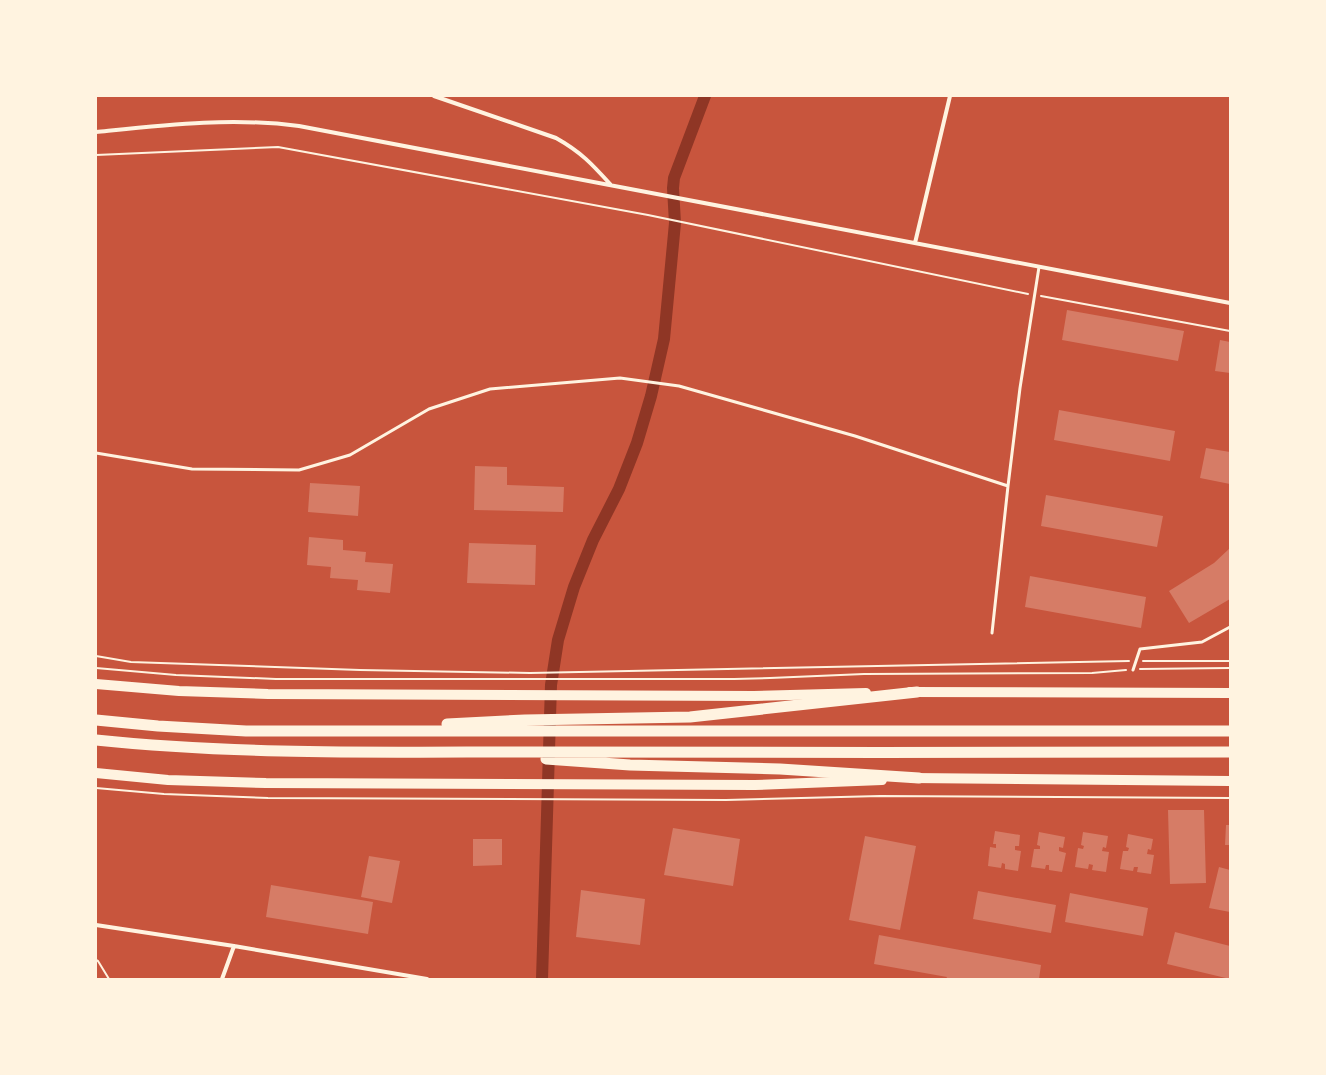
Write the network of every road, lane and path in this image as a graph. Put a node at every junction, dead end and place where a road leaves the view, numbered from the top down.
1 (434, 96) edge
2 (950, 96) edge
3 (96, 132) edge
4 (96, 155) edge
5 (611, 185) junction
6 (915, 243) junction
7 (1039, 267) junction
8 (1035, 295) junction
9 (1230, 303) edge
10 (1230, 331) edge
11 (96, 453) edge
12 (1008, 486) junction
13 (1230, 627) edge
14 (992, 634) dead end
15 (96, 656) edge
16 (1230, 660) edge
17 (1136, 661) junction
18 (96, 668) edge
19 (1230, 668) edge
20 (1133, 670) junction
21 (96, 684) edge
22 (917, 692) junction
23 (1230, 692) edge
24 (96, 720) edge
25 (525, 725) junction
26 (1230, 731) edge
27 (96, 740) edge
28 (1230, 752) edge
29 (578, 757) junction
30 (96, 773) edge
31 (919, 778) junction
32 (1230, 781) edge
33 (96, 788) edge
34 (1230, 798) edge
35 (96, 925) edge
36 (234, 946) junction
37 (96, 960) edge
38 (109, 979) edge
39 (222, 979) edge
40 (427, 979) edge

1 - 5 street
2 - 6 street
3 - 5 street
4 - 8 path
5 - 6 street
6 - 7 street
7 - 8 lane
7 - 9 street
8 - 10 path
8 - 12 lane
11 - 12 lane
12 - 14 lane
13 - 17 lane
15 - 17 path
16 - 17 path
17 - 20 lane
18 - 20 path
19 - 20 path
21 - 22 main road
22 - 23 main road
22 - 25 highway
24 - 25 highway
25 - 26 highway
27 - 29 highway
28 - 29 highway
29 - 31 highway
30 - 31 main road
31 - 32 main road
33 - 34 path
35 - 36 street
36 - 39 street
36 - 40 street
37 - 38 path

